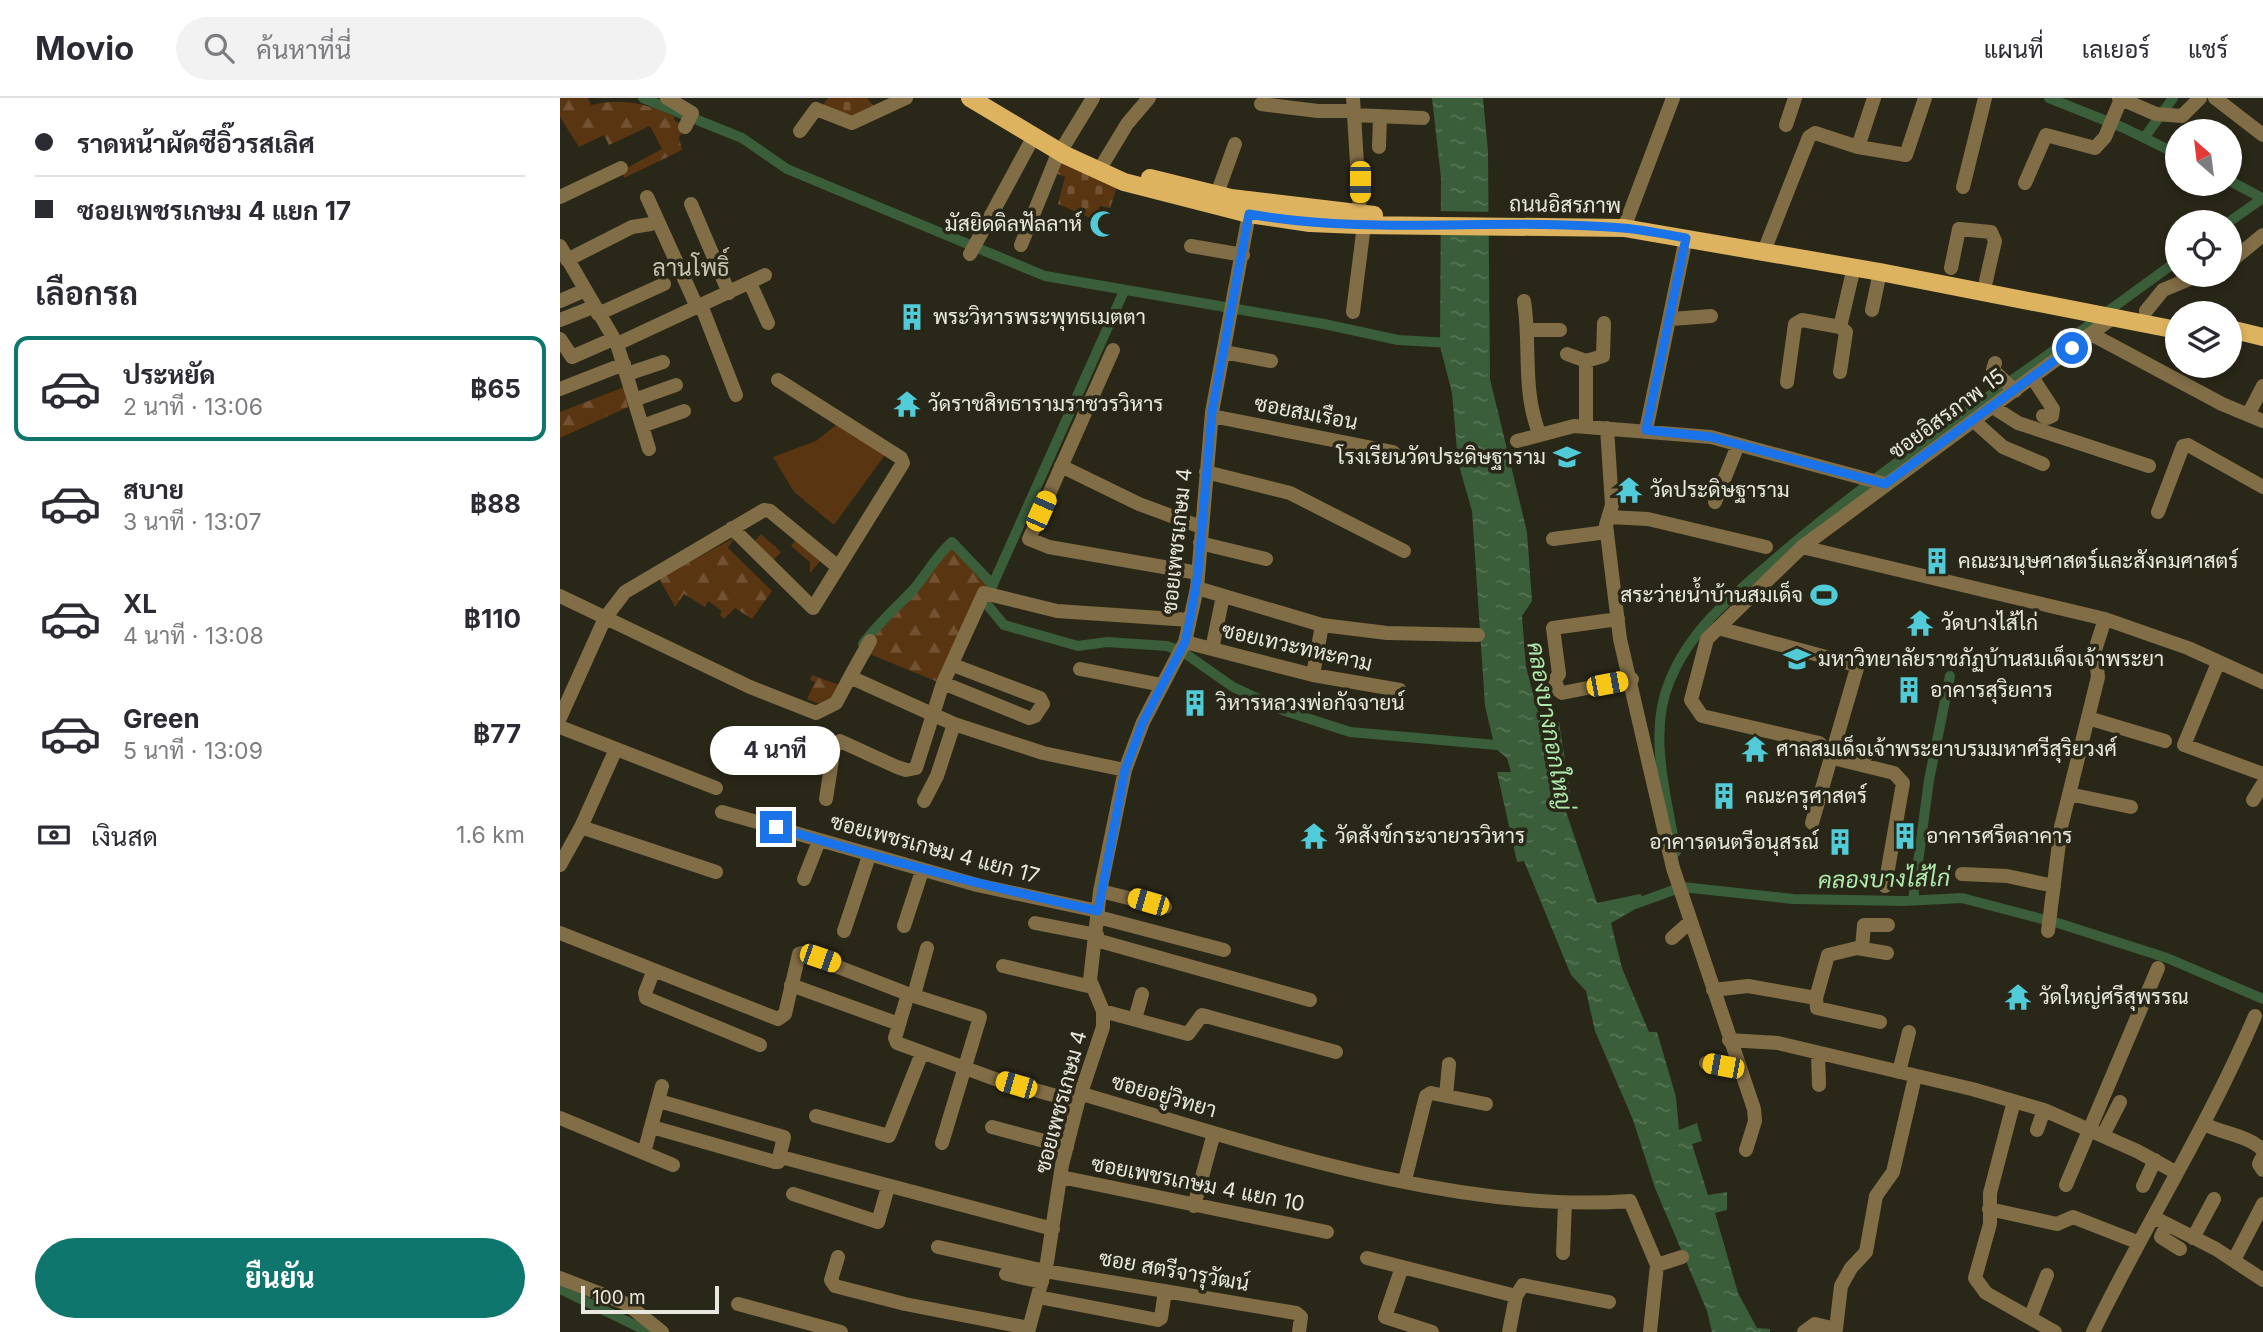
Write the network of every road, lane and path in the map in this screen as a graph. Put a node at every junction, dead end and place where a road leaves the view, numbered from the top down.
1 (667, 98) edge
2 (906, 98) edge
3 (970, 98) edge
4 (989, 98) edge
5 (1093, 98) edge
6 (1149, 98) edge
7 (1673, 98) edge
8 (1795, 98) edge
9 (1874, 98) edge
10 (1926, 98) edge
11 (1985, 98) edge
12 (2120, 98) edge
13 (2200, 98) edge
14 (2215, 98) edge
15 (1261, 104) dead end
16 (1354, 108) edge
17 (1380, 117) junction
18 (689, 118) dead end
19 (1423, 118) dead end
20 (1786, 125) dead end
21 (800, 131) dead end
22 (2263, 135) edge
23 (1034, 136) junction
24 (1235, 144) dead end
25 (1379, 147) dead end
26 (1858, 147) junction
27 (1062, 148) junction
28 (1104, 162) junction
29 (621, 168) dead end
30 (2025, 183) dead end
31 (1963, 187) dead end
32 (1217, 194) junction
33 (560, 197) edge
34 (647, 197) dead end
35 (691, 204) dead end
36 (1251, 207) junction
37 (1367, 220) junction
38 (1625, 223) junction
39 (651, 224) dead end
40 (2263, 235) edge
41 (1686, 238) junction
42 (1021, 245) dead end
43 (1766, 245) junction
44 (560, 246) edge
45 (1191, 246) dead end
46 (973, 247) dead end
47 (2242, 252) edge
48 (1243, 255) junction
49 (567, 260) junction
50 (1854, 267) junction
51 (1951, 268) dead end
52 (1880, 272) junction
53 (765, 275) dead end
54 (1986, 281) junction
55 (750, 283) junction
56 (664, 284) dead end
57 (2170, 287) edge
58 (583, 291) junction
59 (729, 293) junction
60 (560, 301) edge
61 (1524, 301) dead end
62 (699, 306) junction
63 (596, 310) junction
64 (1872, 310) dead end
65 (2108, 311) junction
66 (2146, 311) junction
67 (1353, 312) dead end
68 (2165, 315) edge
69 (1711, 316) dead end
70 (1671, 319) junction
71 (560, 320) edge
72 (768, 323) dead end
73 (1604, 323) dead end
74 (1840, 327) junction
75 (2165, 327) edge
76 (1527, 330) junction
77 (1560, 330) dead end
78 (2242, 332) edge
79 (2091, 334) junction
80 (2263, 337) edge
81 (560, 339) edge
82 (615, 342) junction
83 (2242, 344) edge
84 (2263, 348) edge
85 (1113, 350) dead end
86 (1224, 352) junction
87 (1567, 354) dead end
88 (1271, 361) dead end
89 (1586, 361) junction
90 (663, 362) dead end
91 (1995, 363) dead end
92 (626, 369) junction
93 (1840, 372) dead end
94 (2032, 377) junction
95 (778, 380) dead end
96 (1787, 382) dead end
97 (676, 385) dead end
98 (2010, 386) junction
99 (2263, 386) edge
100 (560, 389) edge
101 (736, 396) dead end
102 (634, 400) junction
103 (1993, 407) junction
104 (684, 411) dead end
105 (2248, 415) junction
106 (1212, 416) junction
107 (2043, 416) dead end
108 (1974, 421) junction
109 (2263, 421) edge
110 (642, 426) junction
111 (1586, 426) junction
112 (1607, 428) junction
113 (1646, 430) junction
114 (1539, 433) junction
115 (1517, 441) dead end
116 (1738, 445) junction
117 (649, 449) dead end
118 (1393, 452) dead end
119 (2043, 464) dead end
120 (1061, 466) junction
121 (2149, 466) dead end
122 (1206, 472) junction
123 (1877, 481) junction
124 (2263, 487) edge
125 (1715, 502) dead end
126 (2158, 512) dead end
127 (1608, 525) junction
128 (1201, 527) junction
129 (732, 528) junction
130 (1553, 539) dead end
131 (1200, 544) junction
132 (1766, 547) dead end
133 (1802, 547) junction
134 (1404, 551) dead end
135 (1266, 559) dead end
136 (838, 567) junction
137 (1197, 581) junction
138 (560, 596) edge
139 (1223, 596) junction
140 (608, 614) junction
141 (1618, 619) junction
142 (2105, 619) junction
143 (1190, 620) junction
144 (1322, 625) junction
145 (1718, 628) junction
146 (1478, 635) dead end
147 (870, 641) dead end
148 (1212, 649) junction
149 (1180, 650) junction
150 (2218, 663) junction
151 (953, 665) junction
152 (1080, 668) dead end
153 (1312, 675) junction
154 (850, 677) junction
155 (1632, 680) junction
156 (2263, 682) edge
157 (943, 683) junction
158 (1162, 685) junction
159 (1400, 690) dead end
160 (932, 715) junction
161 (560, 718) edge
162 (2088, 718) junction
163 (954, 724) junction
164 (560, 727) edge
165 (2165, 741) dead end
166 (616, 749) junction
167 (1831, 751) junction
168 (1866, 756) dead end
169 (1125, 770) junction
170 (2263, 774) edge
171 (2263, 784) edge
172 (716, 788) dead end
173 (2069, 794) junction
174 (825, 799) dead end
175 (2253, 800) dead end
176 (924, 802) dead end
177 (2131, 807) dead end
178 (722, 812) dead end
179 (1812, 823) dead end
180 (581, 827) junction
181 (819, 841) junction
182 (869, 856) junction
183 (560, 864) edge
184 (922, 870) junction
185 (716, 872) dead end
186 (1962, 874) dead end
187 (804, 879) dead end
188 (1885, 886) dead end
189 (2054, 886) junction
190 (1100, 891) junction
191 (1165, 907) dead end
192 (1098, 914) junction
193 (1690, 922) junction
194 (1034, 923) dead end
195 (2048, 924) dead end
196 (1888, 925) dead end
197 (904, 926) dead end
198 (844, 931) dead end
199 (560, 933) edge
200 (1097, 938) junction
201 (1672, 938) dead end
202 (928, 948) dead end
203 (1862, 948) junction
204 (1224, 950) dead end
205 (1886, 953) dead end
206 (1003, 966) dead end
207 (2158, 968) dead end
208 (653, 972) junction
209 (791, 985) junction
210 (1092, 987) junction
211 (1713, 990) junction
212 (1142, 993) dead end
213 (911, 995) junction
214 (1816, 998) junction
215 (1310, 1000) dead end
216 (1103, 1011) junction
217 (2255, 1016) dead end
218 (1135, 1019) junction
219 (1880, 1022) dead end
220 (899, 1024) junction
221 (1909, 1032) dead end
222 (1729, 1040) junction
223 (761, 1045) dead end
224 (1336, 1052) dead end
225 (922, 1053) junction
226 (1818, 1054) junction
227 (1706, 1063) dead end
228 (1449, 1064) dead end
229 (964, 1069) junction
230 (1740, 1069) junction
231 (1899, 1072) junction
232 (1914, 1077) junction
233 (1819, 1085) dead end
234 (663, 1086) dead end
235 (1446, 1096) junction
236 (1080, 1098) junction
237 (659, 1101) junction
238 (2014, 1101) junction
239 (2119, 1102) dead end
240 (1486, 1104) dead end
241 (2044, 1110) junction
242 (816, 1116) dead end
243 (560, 1118) edge
244 (2204, 1124) junction
245 (652, 1127) junction
246 (992, 1127) dead end
247 (2037, 1130) dead end
248 (2096, 1132) junction
249 (1214, 1133) junction
250 (942, 1143) dead end
251 (1067, 1147) junction
252 (1746, 1150) dead end
253 (2263, 1150) edge
254 (644, 1153) junction
255 (2263, 1156) edge
256 (781, 1157) junction
257 (2155, 1160) junction
258 (673, 1165) dead end
259 (2263, 1170) edge
260 (2177, 1173) junction
261 (1060, 1178) junction
262 (1405, 1180) junction
263 (2066, 1185) dead end
264 (2143, 1186) dead end
265 (888, 1187) junction
266 (793, 1194) dead end
267 (2214, 1199) dead end
268 (1565, 1203) junction
269 (1194, 1206) junction
270 (1989, 1209) junction
271 (2262, 1209) edge
272 (2161, 1221) junction
273 (1053, 1229) junction
274 (1327, 1232) dead end
275 (2193, 1238) junction
276 (2137, 1242) junction
277 (938, 1247) dead end
278 (2180, 1249) dead end
279 (1563, 1253) dead end
280 (838, 1257) dead end
281 (1682, 1257) dead end
282 (1367, 1258) dead end
283 (2234, 1260) junction
284 (1657, 1265) junction
285 (1402, 1267) junction
286 (1006, 1275) dead end
287 (2047, 1275) dead end
288 (1044, 1276) junction
289 (560, 1278) edge
290 (2263, 1280) edge
291 (1166, 1291) junction
292 (1516, 1296) junction
293 (1038, 1297) junction
294 (1609, 1302) dead end
295 (738, 1304) dead end
296 (2030, 1318) junction
297 (1029, 1330) edge
298 (662, 1332) edge
299 (841, 1332) edge
300 (1298, 1332) edge
301 (1432, 1332) edge
302 (1509, 1332) edge
303 (1650, 1332) edge
304 (1804, 1332) edge
305 (2055, 1332) edge
306 (2093, 1332) edge

1 - 18 street
2 - 21 street
3 - 23 main road, ถนนอิสรภาพ
4 - 27 main road
5 - 27 street
6 - 28 street
7 - 38 street
8 - 20 street
9 - 26 street
10 - 26 street
11 - 31 street
12 - 13 street
12 - 30 street
14 - 22 street
15 - 16 street
16 - 17 street
16 - 37 street
17 - 19 street
17 - 25 street
23 - 27 main road, ถนนอิสรภาพ
23 - 46 street
24 - 32 street
26 - 43 street
27 - 28 main road
27 - 36 main road, ถนนอิสรภาพ
27 - 42 street
28 - 32 main road
29 - 33 street
32 - 36 main road
34 - 62 street
35 - 59 street
36 - 37 main road, ถนนอิสรภาพ
36 - 48 street, ซอยเพชรเกษม 4
37 - 38 main road, ถนนอิสรภาพ
37 - 67 street
38 - 41 main road, ถนนอิสรภาพ
38 - 43 main road
39 - 49 street
40 - 47 street
41 - 43 main road, ถนนอิสรภาพ
41 - 70 street
43 - 50 main road, ถนนอิสรภาพ
43 - 54 main road
44 - 49 street
45 - 48 street
48 - 86 street, ซอยเพชรเกษม 4
49 - 58 street
50 - 52 main road, ถนนอิสรภาพ
50 - 74 street
51 - 54 street
52 - 64 street
52 - 65 main road, ถนนอิสรภาพ
53 - 55 street
54 - 65 main road
55 - 59 street
55 - 72 street
56 - 63 street
57 - 66 street
58 - 60 street
58 - 63 street
59 - 62 street
61 - 76 street
62 - 82 street
62 - 101 street
63 - 71 street
63 - 82 street
65 - 66 main road
65 - 75 main road, ถนนอิสรภาพ
65 - 79 street, ซอยอิสรภาพ 15
66 - 68 main road
69 - 70 street
70 - 113 street
73 - 89 street
74 - 93 street
74 - 96 street
76 - 77 street
76 - 114 street
78 - 80 main road
79 - 94 street, ซอยอิสรภาพ 15
79 - 105 street
81 - 82 street
82 - 92 street
83 - 84 main road
85 - 120 street
86 - 88 street
86 - 106 street, ซอยเพชรเกษม 4
87 - 89 street
89 - 111 street
90 - 92 street
91 - 98 street
92 - 100 street
92 - 102 street
94 - 98 street, ซอยอิสรภาพ 15
94 - 107 street
95 - 136 street
97 - 102 street
98 - 103 street, ซอยอิสรภาพ 15
99 - 105 street
102 - 110 street
103 - 108 street, ซอยอิสรภาพ 15
103 - 121 street
104 - 110 street
105 - 109 street
106 - 118 street, ซอยสมเรือน
106 - 122 street, ซอยเพชรเกษม 4
108 - 119 street
108 - 123 street, ซอยอิสรภาพ 15
110 - 117 street
111 - 112 street
111 - 114 street
112 - 113 street
112 - 127 street
113 - 116 street
114 - 115 street
116 - 123 street
116 - 125 street
120 - 128 street
120 - 137 street, ซอยเทวะทหะคาม
122 - 128 street, ซอยเพชรเกษม 4
122 - 134 street
123 - 133 street, ซอยอิสรภาพ 15
124 - 126 street
127 - 130 street
127 - 132 street
127 - 141 street
128 - 131 street, ซอยเพชรเกษม 4
129 - 136 street
129 - 136 street
129 - 140 street
131 - 135 street
131 - 137 street, ซอยเพชรเกษม 4
133 - 142 street
133 - 145 street, ซอยอิสรภาพ 15
137 - 139 street, ซอยเทวะทหะคาม
137 - 143 street, ซอยเพชรเกษม 4
138 - 140 street
139 - 144 street, ซอยเทวะทหะคาม
139 - 148 street
140 - 154 street
140 - 161 street
141 - 155 street
141 - 155 street
142 - 150 street
142 - 162 street
143 - 149 street, ซอยเพชรเกษม 4
143 - 151 street
144 - 146 street, ซอยเทวะทหะคาม
144 - 153 street
145 - 167 street
145 - 167 street, ซอยอิสรภาพ 15
147 - 154 street
148 - 149 street, ซอยเทวะทหะคาม
148 - 153 street, ซอยเทวะทหะคาม
149 - 158 street, ซอยเพชรเกษม 4
150 - 156 street
150 - 170 street
151 - 157 street
151 - 157 street
152 - 158 street
153 - 159 street, ซอยเทวะทหะคาม
154 - 160 street
155 - 193 street
157 - 160 street
158 - 169 street, ซอยเพชรเกษม 4
160 - 163 street
160 - 174 street
162 - 165 street
162 - 173 street
163 - 169 street
163 - 176 street
164 - 166 street
166 - 172 street
166 - 180 street
167 - 168 street
167 - 179 street
167 - 188 street
169 - 190 street, ซอยเพชรเกษม 4
171 - 175 street
173 - 177 street
173 - 189 street
178 - 181 street, ซอยเพชรเกษม 4 แยก 17
180 - 183 street
180 - 185 street
181 - 182 street, ซอยเพชรเกษม 4 แยก 17
181 - 187 street
182 - 184 street, ซอยเพชรเกษม 4 แยก 17
182 - 198 street
184 - 192 street, ซอยเพชรเกษม 4 แยก 17
184 - 197 street
186 - 189 street
189 - 195 street
190 - 191 street
190 - 192 street, ซอยเพชรเกษม 4
192 - 200 street, ซอยเพชรเกษม 4
192 - 204 street, ซอยเพชรเกษม 4 แยก 17
193 - 201 street
193 - 211 street
194 - 200 street
196 - 203 street
199 - 208 street
200 - 210 street, ซอยเพชรเกษม 4
200 - 215 street
202 - 213 street
203 - 205 street
203 - 214 street
206 - 210 street
207 - 248 street
208 - 209 street
208 - 223 street
209 - 213 street
209 - 220 street
210 - 216 street, ซอยเพชรเกษม 4
211 - 214 street
211 - 222 street
212 - 218 street
213 - 220 street
213 - 229 street
214 - 219 street
216 - 218 street
216 - 236 street, ซอยเพชรเกษม 4
217 - 244 street
218 - 224 street
220 - 225 street, ซอยอยู่วิทยา
221 - 231 street
222 - 226 street
222 - 230 street
225 - 229 street, ซอยอยู่วิทยา
225 - 242 street
226 - 231 street
226 - 233 street
227 - 230 street
228 - 235 street
229 - 236 street, ซอยอยู่วิทยา
229 - 250 street
230 - 252 street
231 - 232 street
232 - 238 street
232 - 304 street
234 - 237 street
235 - 240 street
235 - 262 street
236 - 249 street, ซอยอยู่วิทยา
236 - 251 street, ซอยเพชรเกษม 4
237 - 245 street
237 - 256 street
238 - 241 street
238 - 270 street
239 - 248 street
241 - 247 street
241 - 248 street
243 - 254 street
244 - 253 street
244 - 260 street
245 - 254 street
245 - 256 street
246 - 251 street
248 - 257 street
248 - 263 street
249 - 262 street, ซอยอยู่วิทยา
249 - 269 street
251 - 261 street, ซอยเพชรเกษม 4
254 - 258 street
255 - 259 street
256 - 265 street
257 - 260 street
257 - 264 street
260 - 272 street
261 - 269 street, ซอยเพชรเกษม 4 แยก 10
261 - 273 street, ซอยเพชรเกษม 4
262 - 268 street, ซอยอยู่วิทยา
265 - 266 street
265 - 273 street
267 - 275 street
268 - 279 street
268 - 284 street, ซอยอยู่วิทยา
269 - 274 street, ซอยเพชรเกษม 4 แยก 10
270 - 276 street
270 - 296 street
271 - 283 street
272 - 275 street
272 - 276 street
272 - 278 street
273 - 288 street, ซอยเพชรเกษม 4
275 - 283 street
276 - 306 street
277 - 288 street
280 - 297 street
281 - 284 street
282 - 285 street
283 - 290 street
284 - 303 street
285 - 292 street
285 - 301 street
286 - 288 street
287 - 296 street
288 - 291 street, ซอย สตรีจารุวัฒน์
288 - 293 street, ซอยเพชรเกษม 4
289 - 298 street
291 - 293 street
291 - 300 street, ซอย สตรีจารุวัฒน์
292 - 294 street
292 - 302 street
293 - 297 street, ซอยเพชรเกษม 4
295 - 299 street
296 - 305 street

